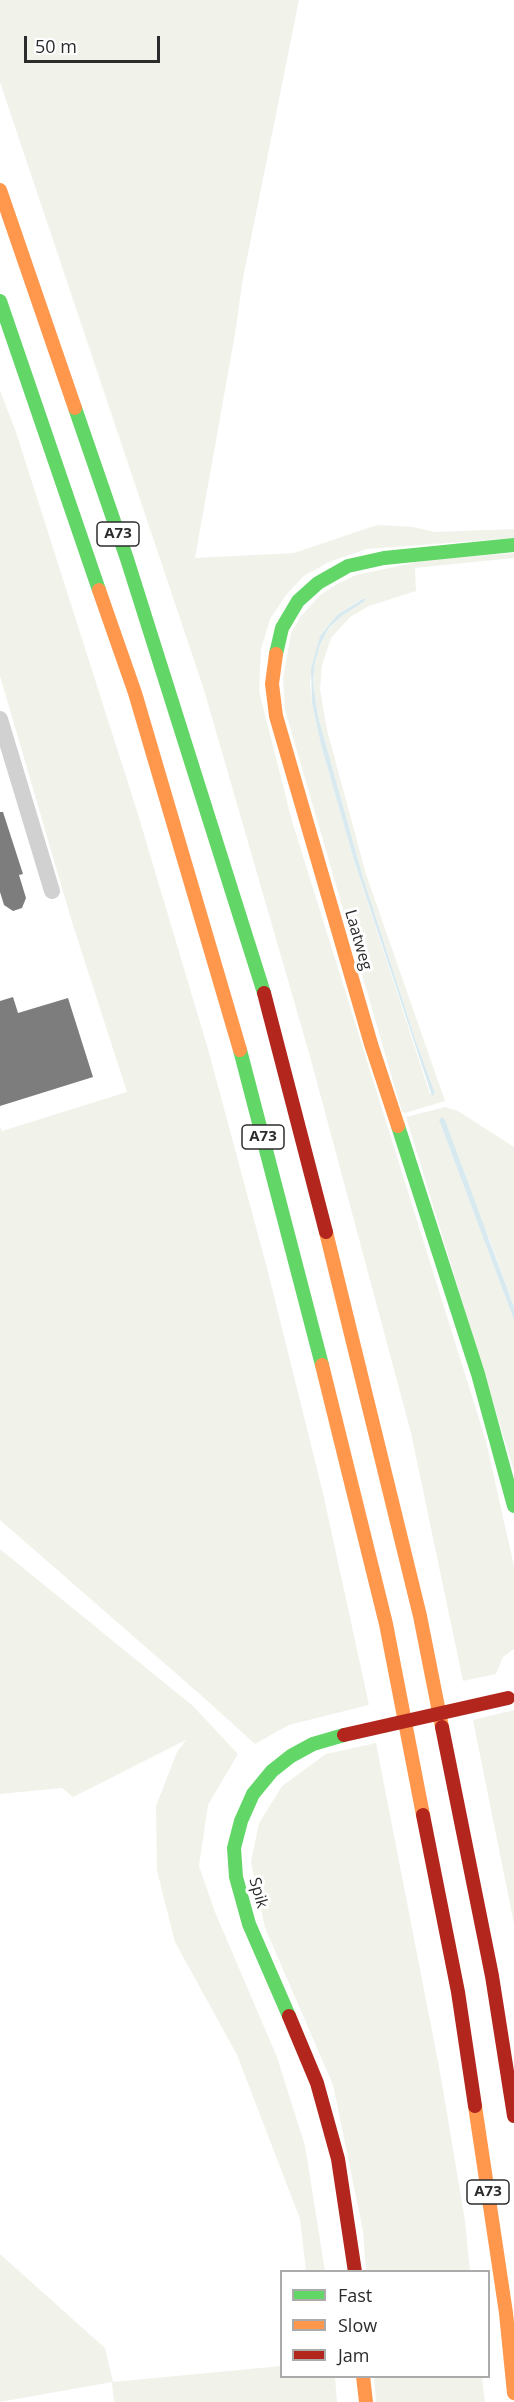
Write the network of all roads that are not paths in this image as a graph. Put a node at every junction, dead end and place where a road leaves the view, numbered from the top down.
1 (0, 175) edge
2 (0, 190) edge
3 (7, 208) junction
4 (0, 301) edge
5 (514, 545) edge
6 (0, 719) edge
7 (51, 891) dead end
8 (514, 1506) edge
9 (511, 1697) edge
10 (514, 2116) edge
11 (355, 2270) edge
12 (363, 2378) edge
13 (514, 2393) edge
14 (366, 2402) edge

1 - 3 main road, A73
2 - 3 main road, A73
3 - 10 main road, A73
4 - 13 main road, A73
5 - 8 main road, Laatweg
6 - 7 street
9 - 11 main road, Spik, bridge
12 - 14 main road

